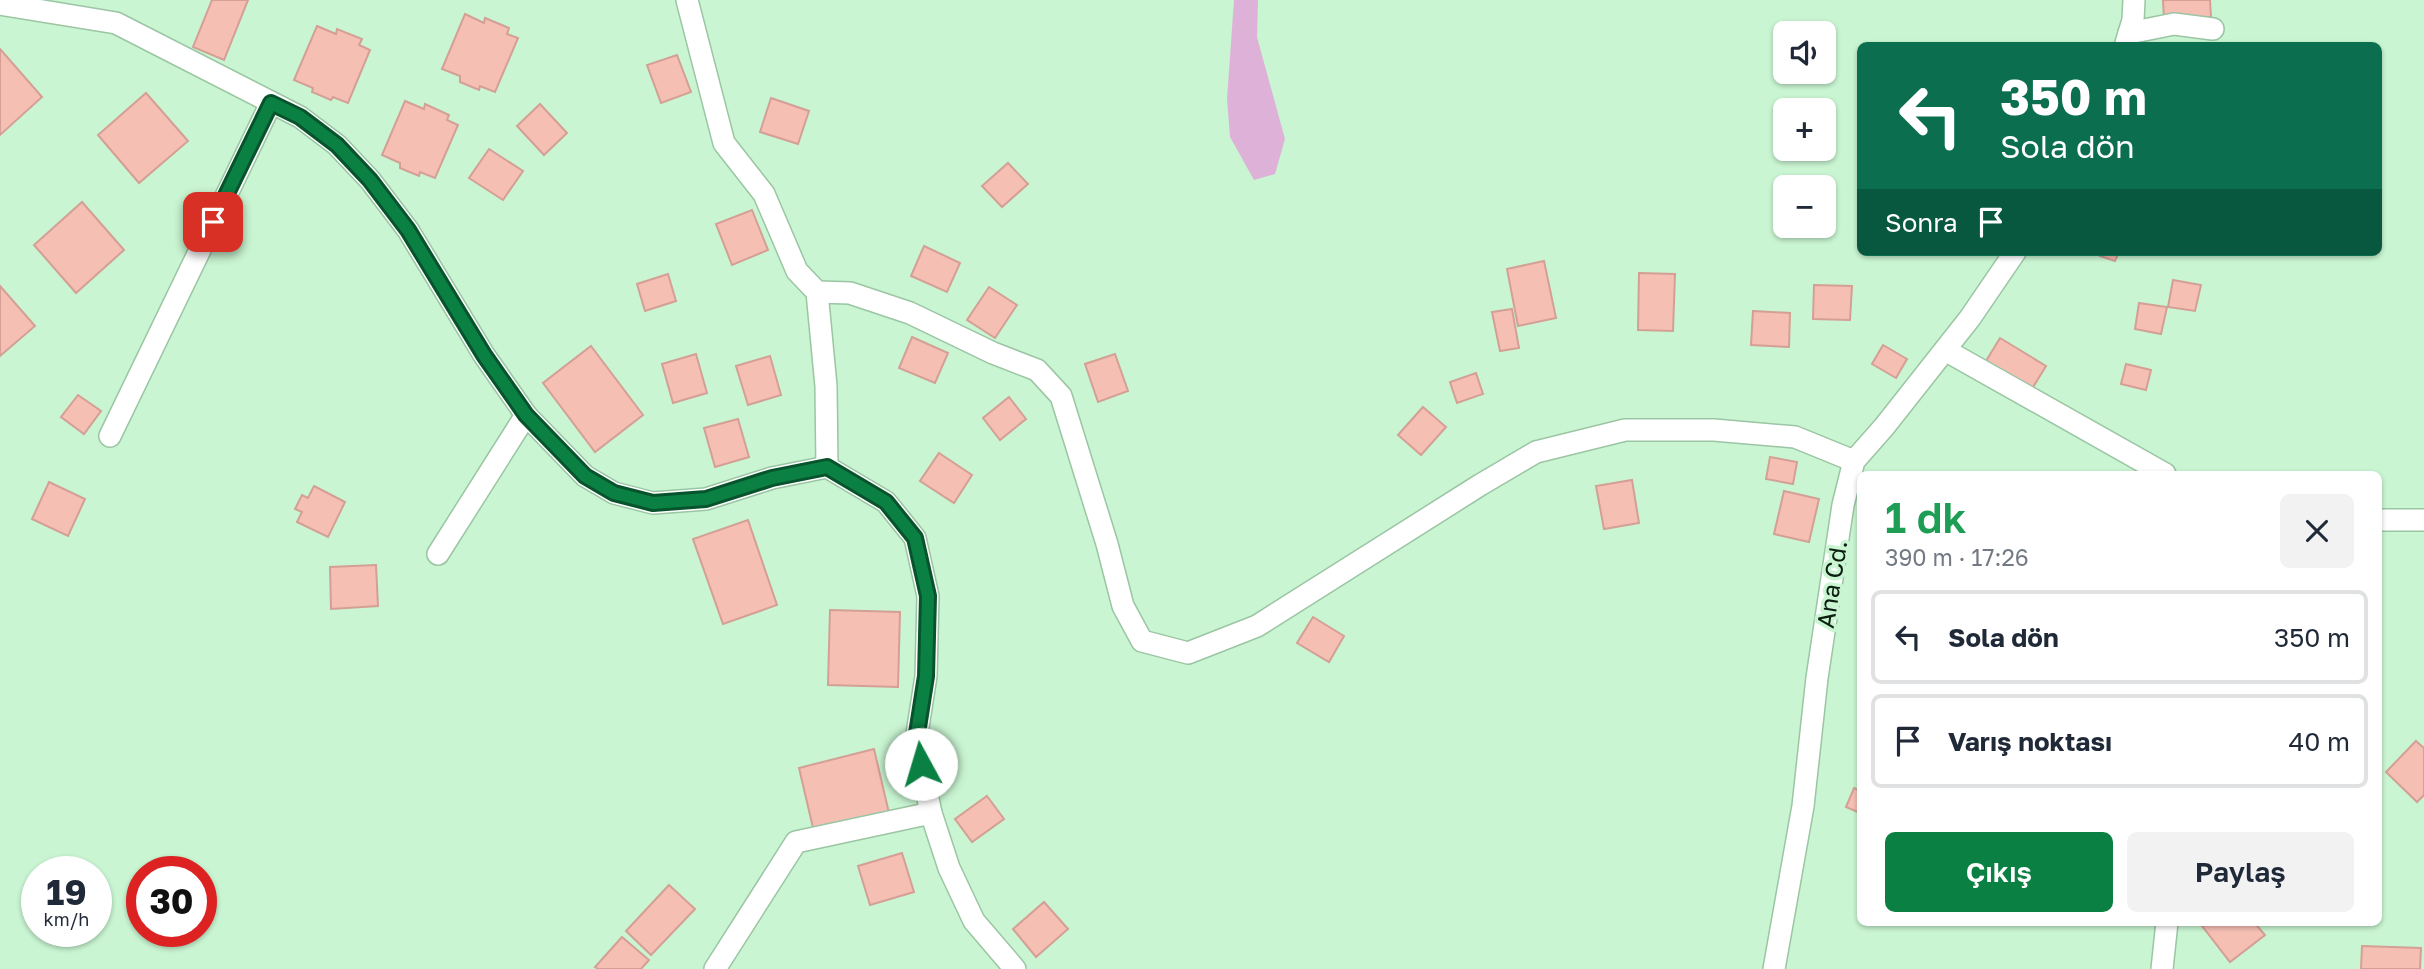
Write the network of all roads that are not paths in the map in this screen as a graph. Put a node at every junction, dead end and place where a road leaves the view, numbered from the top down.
1 (687, 0) edge
2 (2134, 0) edge
3 (0, 4) edge
4 (2213, 29) dead end
5 (2127, 39) edge
6 (271, 103) junction
7 (2012, 256) edge
8 (817, 292) junction
9 (1945, 350) junction
10 (526, 415) junction
11 (110, 436) dead end
12 (1854, 461) junction
13 (827, 467) junction
14 (2160, 471) edge
15 (2382, 520) edge
16 (2424, 520) edge
17 (438, 554) dead end
18 (931, 813) junction
19 (2167, 926) edge
20 (715, 969) edge
21 (1015, 969) edge
22 (1774, 969) edge
23 (2162, 969) edge

1 - 8 street
2 - 5 street
3 - 6 street
4 - 5 street
6 - 10 street
6 - 11 street
7 - 9 street, Ana Cd.
8 - 12 street
8 - 13 street
9 - 12 street, Ana Cd.
9 - 14 street
10 - 13 street
10 - 17 street
12 - 22 street, Ana Cd.
13 - 18 street
15 - 16 street
18 - 20 street
18 - 21 street
19 - 23 street

